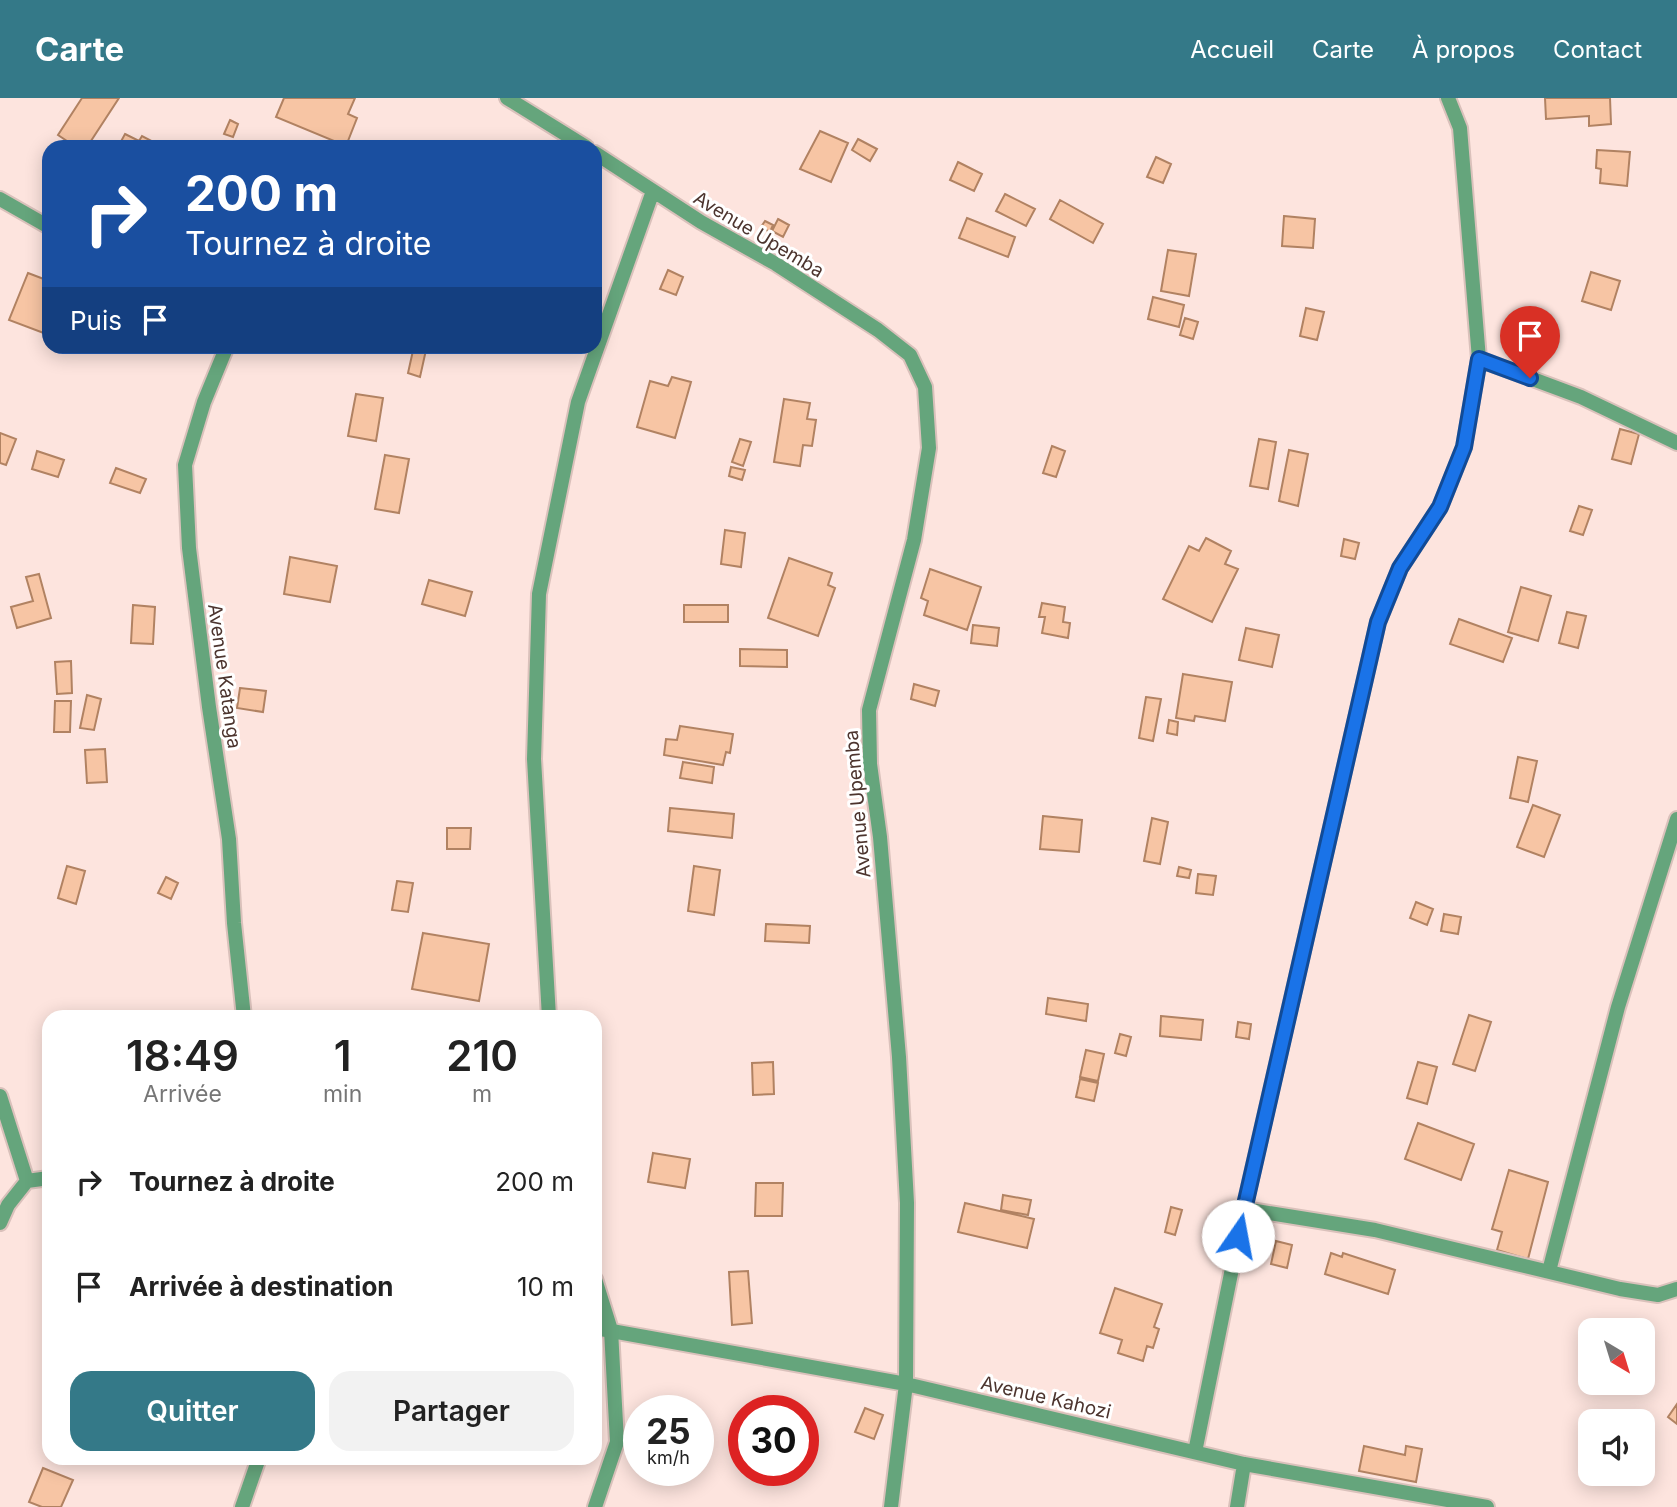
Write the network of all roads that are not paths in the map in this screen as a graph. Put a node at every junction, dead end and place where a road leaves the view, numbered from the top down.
1 (507, 98) edge
2 (1448, 98) edge
3 (575, 140) edge
4 (602, 158) edge
5 (653, 191) junction
6 (0, 199) edge
7 (42, 223) edge
8 (602, 334) edge
9 (224, 354) edge
10 (595, 354) edge
11 (1479, 359) junction
12 (1677, 443) edge
13 (1677, 819) edge
14 (243, 1010) edge
15 (549, 1010) edge
16 (0, 1097) edge
17 (42, 1179) edge
18 (27, 1181) junction
19 (1244, 1209) junction
20 (0, 1223) edge
21 (1549, 1271) junction
22 (1677, 1289) edge
23 (602, 1301) edge
24 (602, 1329) edge
25 (611, 1330) junction
26 (906, 1384) junction
27 (1195, 1452) junction
28 (1244, 1464) junction
29 (257, 1465) edge
30 (242, 1507) edge
31 (595, 1507) edge
32 (891, 1507) edge
33 (1237, 1507) edge
34 (1487, 1507) edge

1 - 3 street
2 - 11 street
4 - 5 street, Avenue Upemba
5 - 8 street
5 - 26 street, Avenue Upemba
6 - 7 street
9 - 14 street, Avenue Katanga
10 - 15 street
11 - 12 street
11 - 19 street
13 - 21 street
16 - 18 street
17 - 18 street
18 - 20 street
19 - 21 street
19 - 27 street
21 - 22 street
23 - 25 street
24 - 25 street, Avenue Kahozi
25 - 26 street, Avenue Kahozi
25 - 31 street
26 - 27 street, Avenue Kahozi
26 - 32 street, Avenue Upemba
27 - 28 street, Avenue Kahozi
28 - 33 street
28 - 34 street, Avenue Kahozi
29 - 30 street

